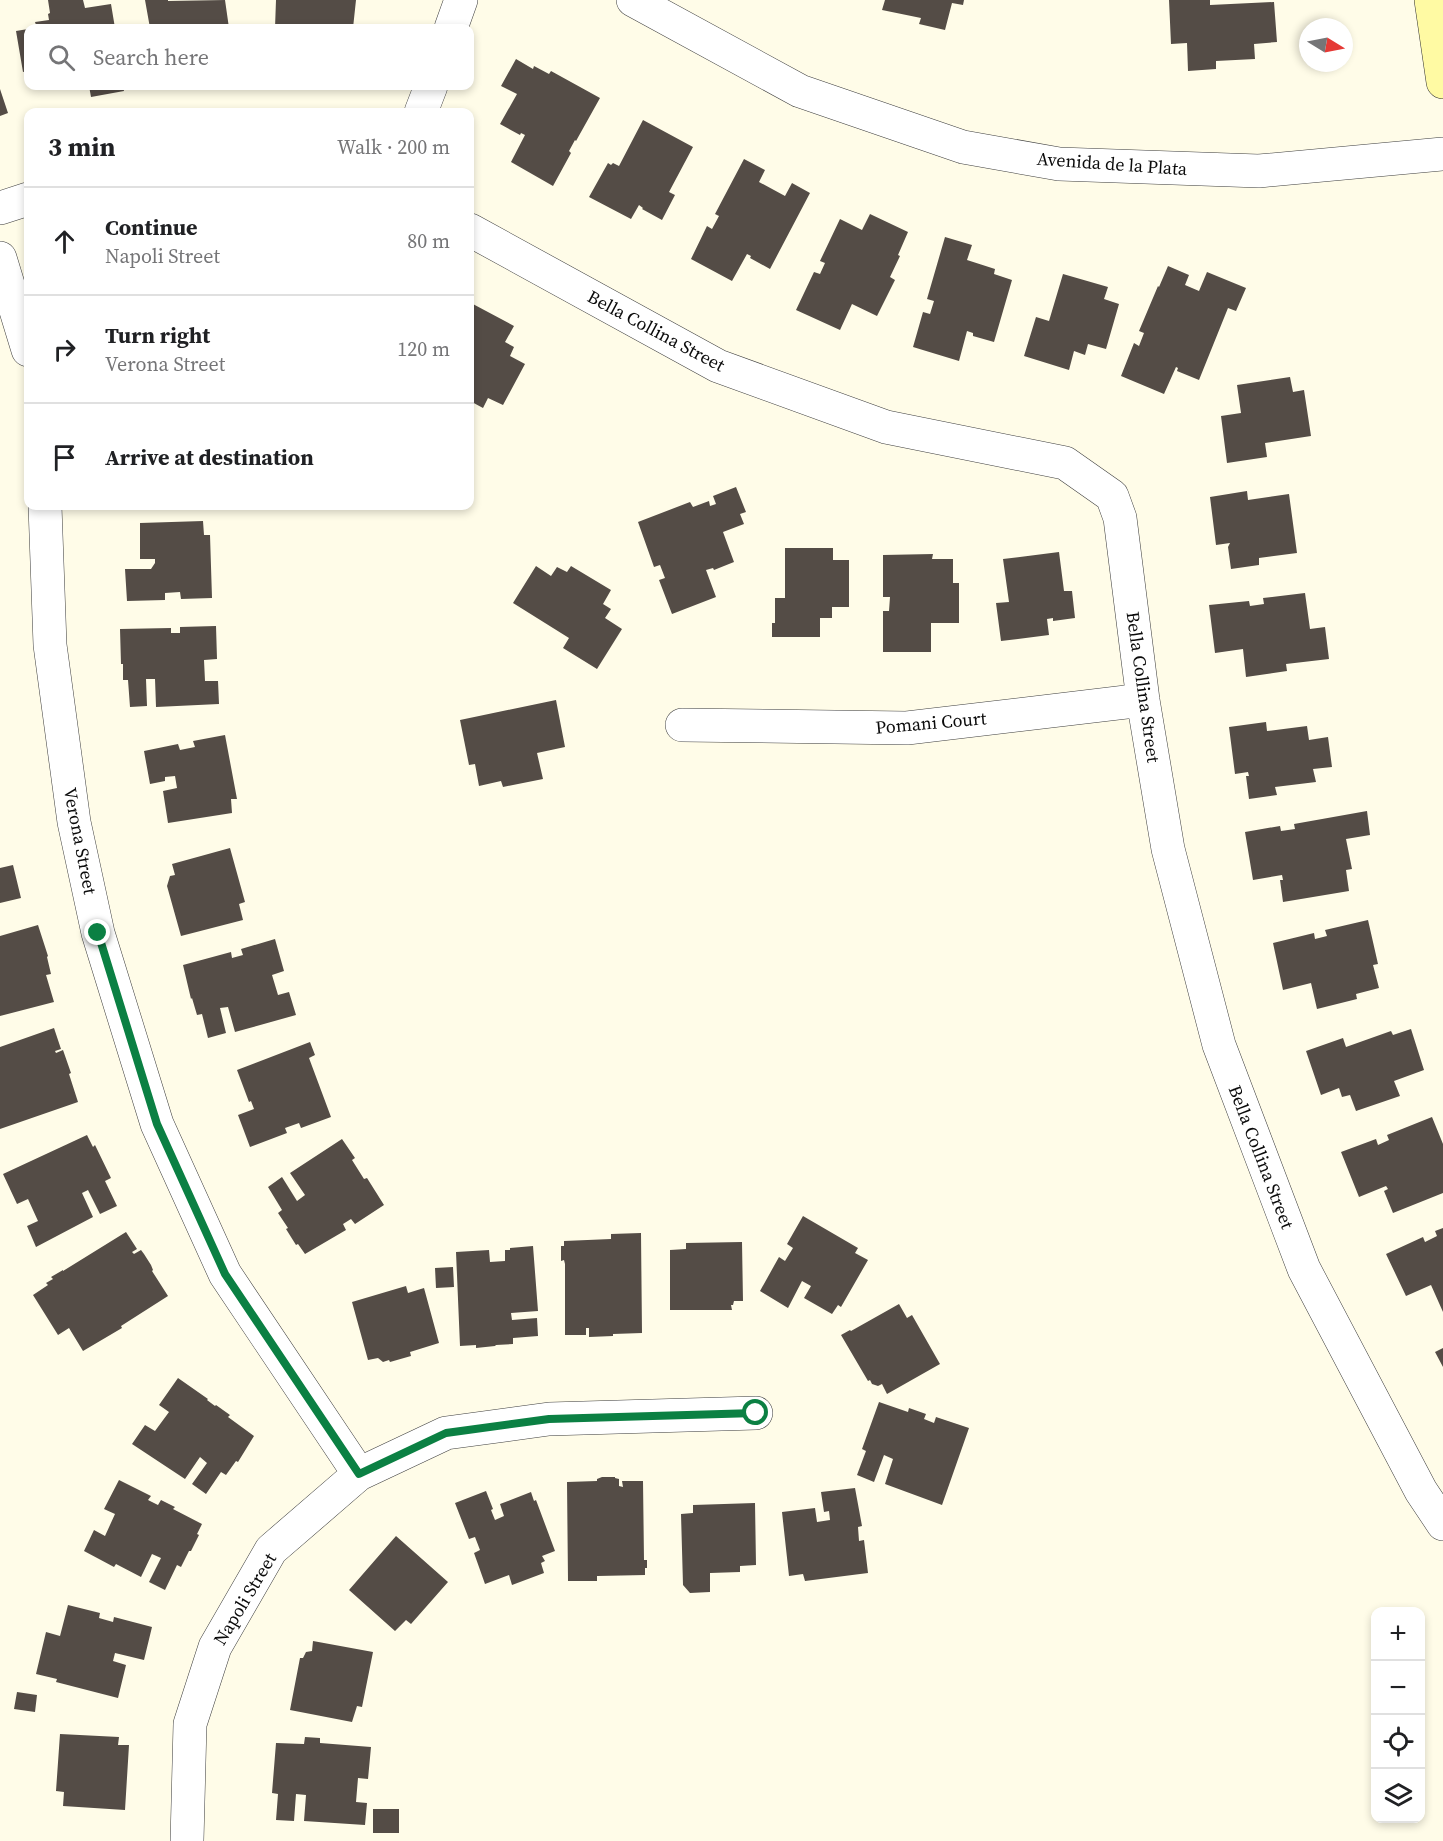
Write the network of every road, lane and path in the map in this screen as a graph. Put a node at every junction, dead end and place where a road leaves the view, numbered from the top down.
1 (461, 0) edge
2 (633, 0) edge
3 (1431, 0) edge
4 (452, 24) edge
5 (1443, 82) edge
6 (430, 90) edge
7 (423, 108) edge
8 (1443, 154) edge
9 (24, 200) edge
10 (0, 208) edge
11 (474, 232) edge
12 (0, 258) edge
13 (24, 337) edge
14 (45, 510) edge
15 (1143, 700) junction
16 (682, 724) dead end
17 (756, 1413) dead end
18 (359, 1474) junction
19 (1443, 1524) edge
20 (187, 1841) edge

1 - 4 street
2 - 8 street, Avenida de la Plata
3 - 5 main road
6 - 7 street
9 - 10 street
11 - 15 street, Bella Collina Street
12 - 13 street
14 - 18 street, Verona Street
15 - 16 street, Pomani Court
15 - 19 street, Bella Collina Street
17 - 18 street, Napoli Street
18 - 20 street, Napoli Street

